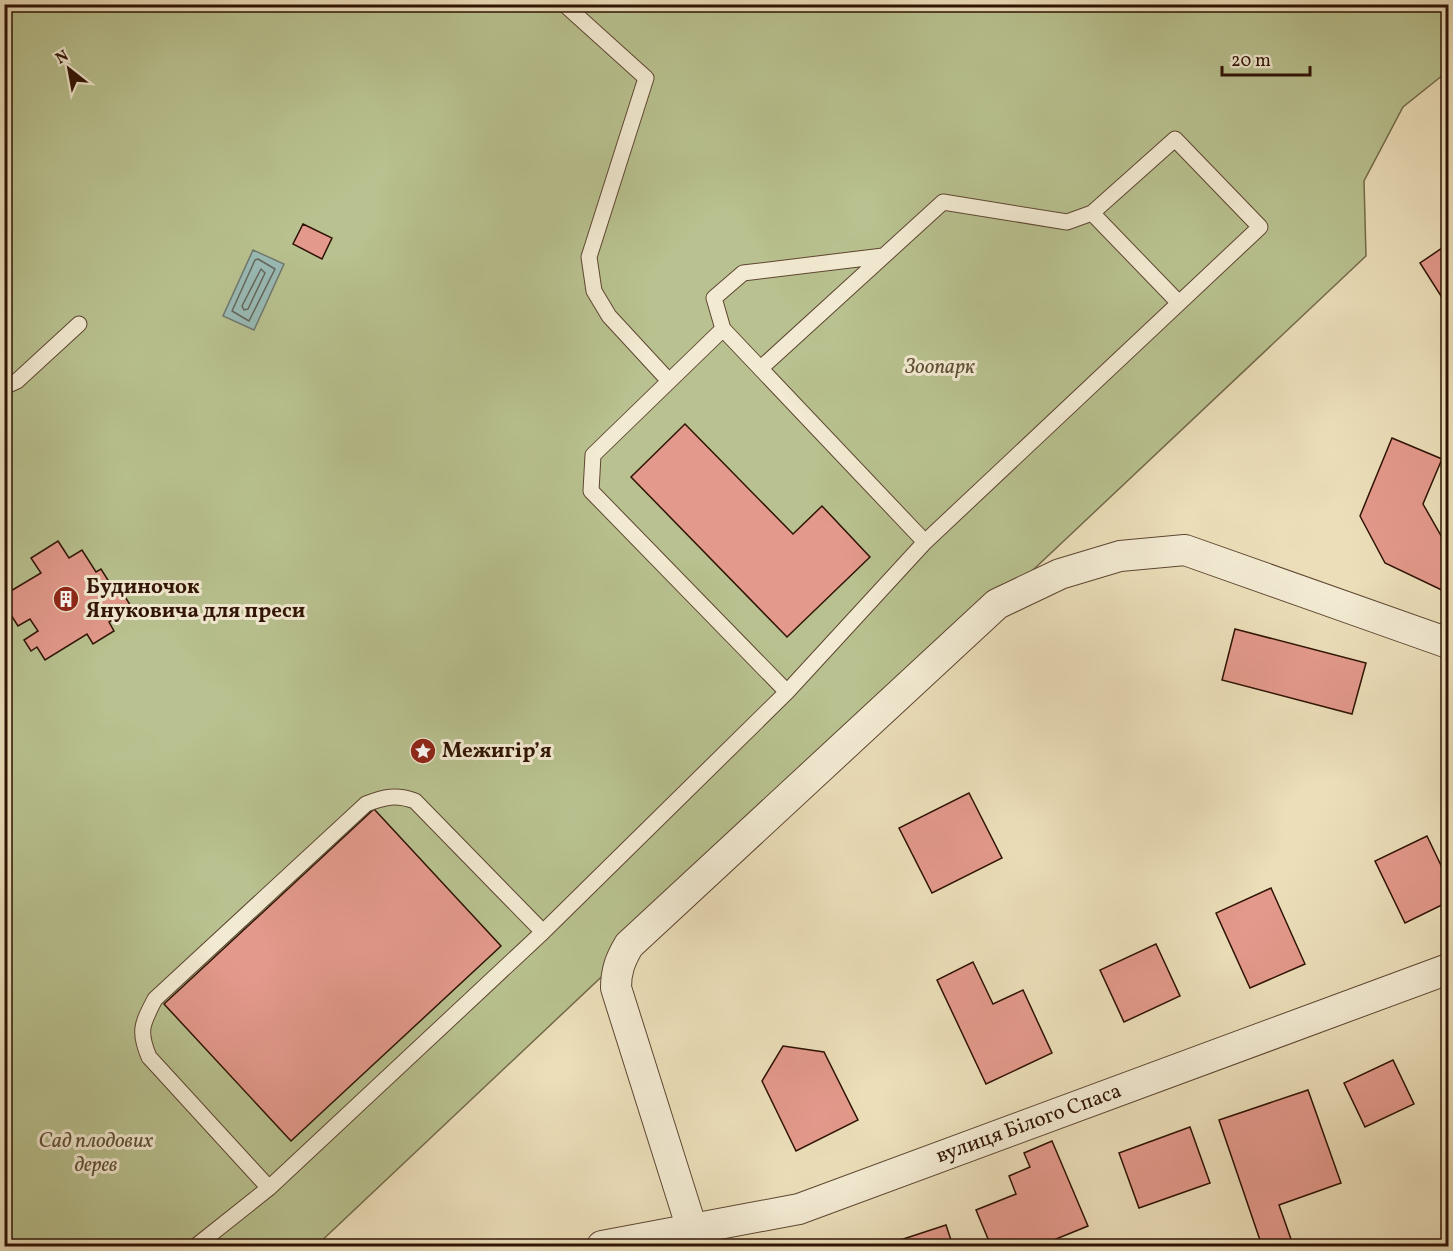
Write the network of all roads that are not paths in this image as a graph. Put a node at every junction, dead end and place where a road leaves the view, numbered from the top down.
1 (564, 4) edge
2 (1092, 213) junction
3 (883, 256) junction
4 (1178, 302) junction
5 (79, 324) dead end
6 (723, 328) junction
7 (761, 368) junction
8 (669, 381) junction
9 (4, 387) edge
10 (926, 542) junction
11 (1449, 643) edge
12 (787, 692) junction
13 (543, 932) junction
14 (1449, 969) edge
15 (269, 1188) junction
16 (692, 1229) junction
17 (196, 1246) edge
18 (602, 1246) edge

1 - 8 lane
2 - 3 lane
2 - 4 lane
2 - 4 lane
3 - 6 lane
3 - 7 lane
4 - 10 lane
5 - 9 lane
6 - 7 lane
6 - 8 lane
7 - 10 lane
8 - 12 lane
10 - 12 lane
11 - 16 street
12 - 13 lane
13 - 15 lane
13 - 15 lane
14 - 16 street, вулиця Білого Спаса
15 - 17 lane
16 - 18 street, вулиця Білого Спаса

